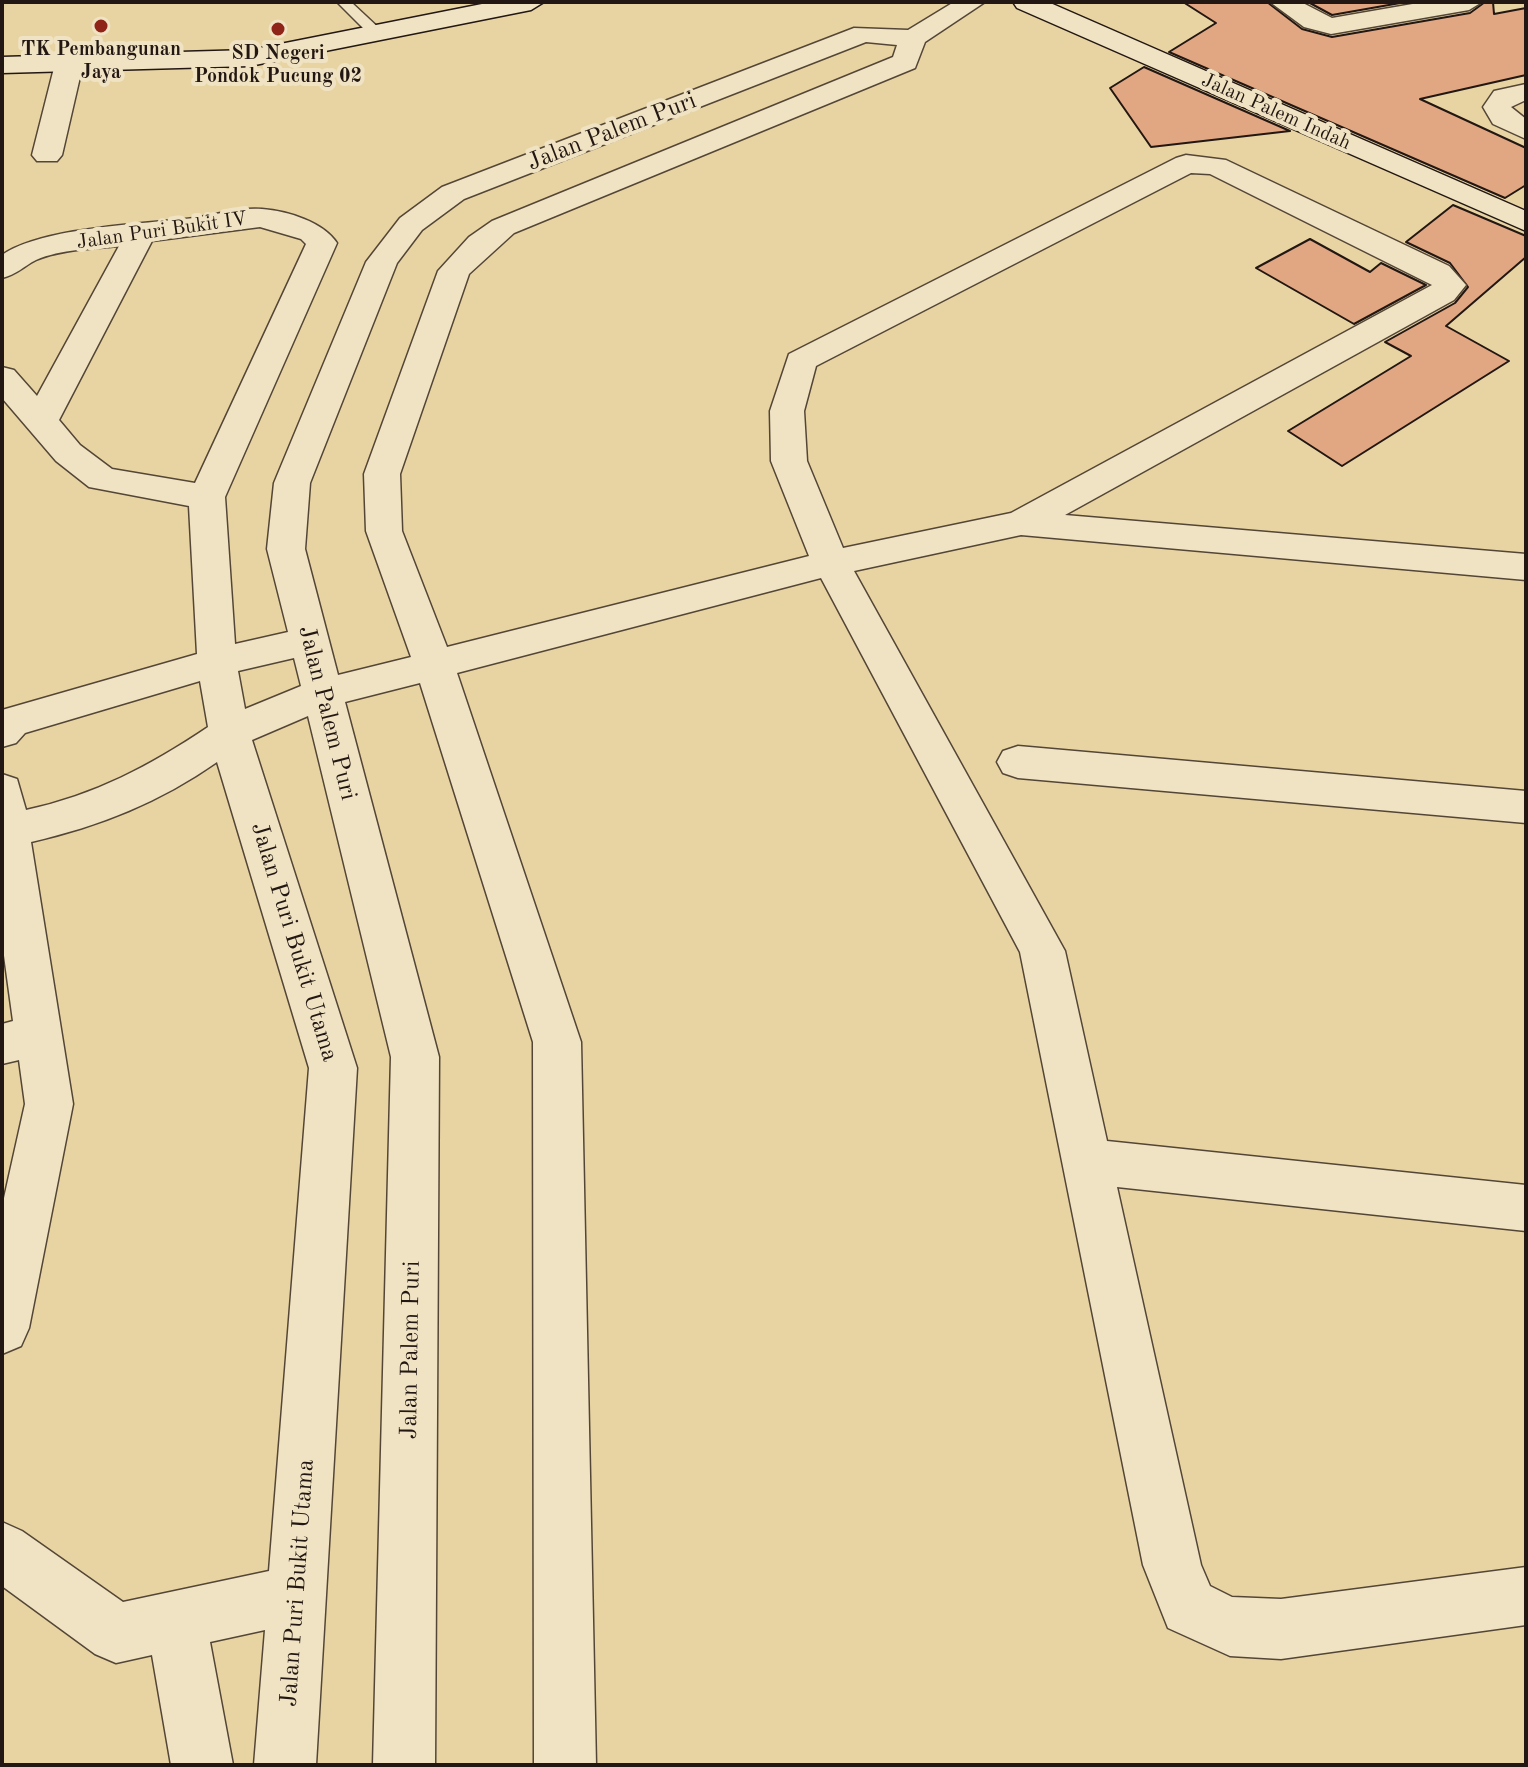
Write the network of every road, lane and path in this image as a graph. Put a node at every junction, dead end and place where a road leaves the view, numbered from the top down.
1 (343, 2) edge
2 (531, 2) edge
3 (972, 2) edge
4 (1026, 2) edge
5 (1283, 2) edge
6 (1469, 2) edge
7 (376, 33) junction
8 (913, 38) junction
9 (69, 64) junction
10 (2, 65) edge
11 (1526, 92) edge
12 (1526, 130) edge
13 (47, 155) dead end
14 (1526, 222) edge
15 (141, 234) junction
16 (322, 243) joint
17 (2, 269) edge
18 (2, 377) edge
19 (41, 421) junction
20 (207, 497) junction
21 (1021, 523) junction
22 (831, 563) junction
23 (1526, 567) edge
24 (308, 641) junction
25 (217, 662) junction
26 (428, 667) junction
27 (327, 693) junction
28 (6, 727) edge
29 (229, 733) junction
30 (1018, 762) dead end
31 (1526, 807) edge
32 (6, 810) edge
33 (20, 1039) edge
34 (1089, 1162) junction
35 (1526, 1208) edge
36 (2, 1328) edge
37 (2, 1551) edge
38 (297, 1594) junction
39 (1526, 1596) edge
40 (176, 1620) junction
41 (202, 1765) edge
42 (285, 1765) edge
43 (404, 1765) edge
44 (565, 1765) edge

1 - 7 lane
2 - 7 street
3 - 8 street, Jalan Palem Puri
4 - 14 street, Jalan Palem Indah
5 - 6 street
7 - 9 street
8 - 24 street, Jalan Palem Puri
8 - 26 street, Jalan Palem Puri
9 - 10 street
9 - 13 street
11 - 12 street
15 - 16 street, Jalan Puri Bukit IV
15 - 17 street, Jalan Puri Bukit IV
15 - 19 street
16 - 20 street, Jalan Puri Bukit Utama
18 - 19 street
19 - 20 street
20 - 25 street, Jalan Puri Bukit Utama
21 - 22 street
21 - 22 street
21 - 23 street
22 - 26 street
22 - 34 street
24 - 25 street
24 - 27 street, Jalan Palem Puri
25 - 28 street
25 - 29 street, Jalan Puri Bukit Utama
26 - 27 street
26 - 44 street, Jalan Palem Puri
27 - 29 street
27 - 43 street, Jalan Palem Puri
29 - 32 street
29 - 38 street, Jalan Puri Bukit Utama
30 - 31 street
32 - 33 street
33 - 36 street
34 - 35 street
34 - 39 street
37 - 40 street
38 - 40 street
38 - 42 street, Jalan Puri Bukit Utama
40 - 41 street

